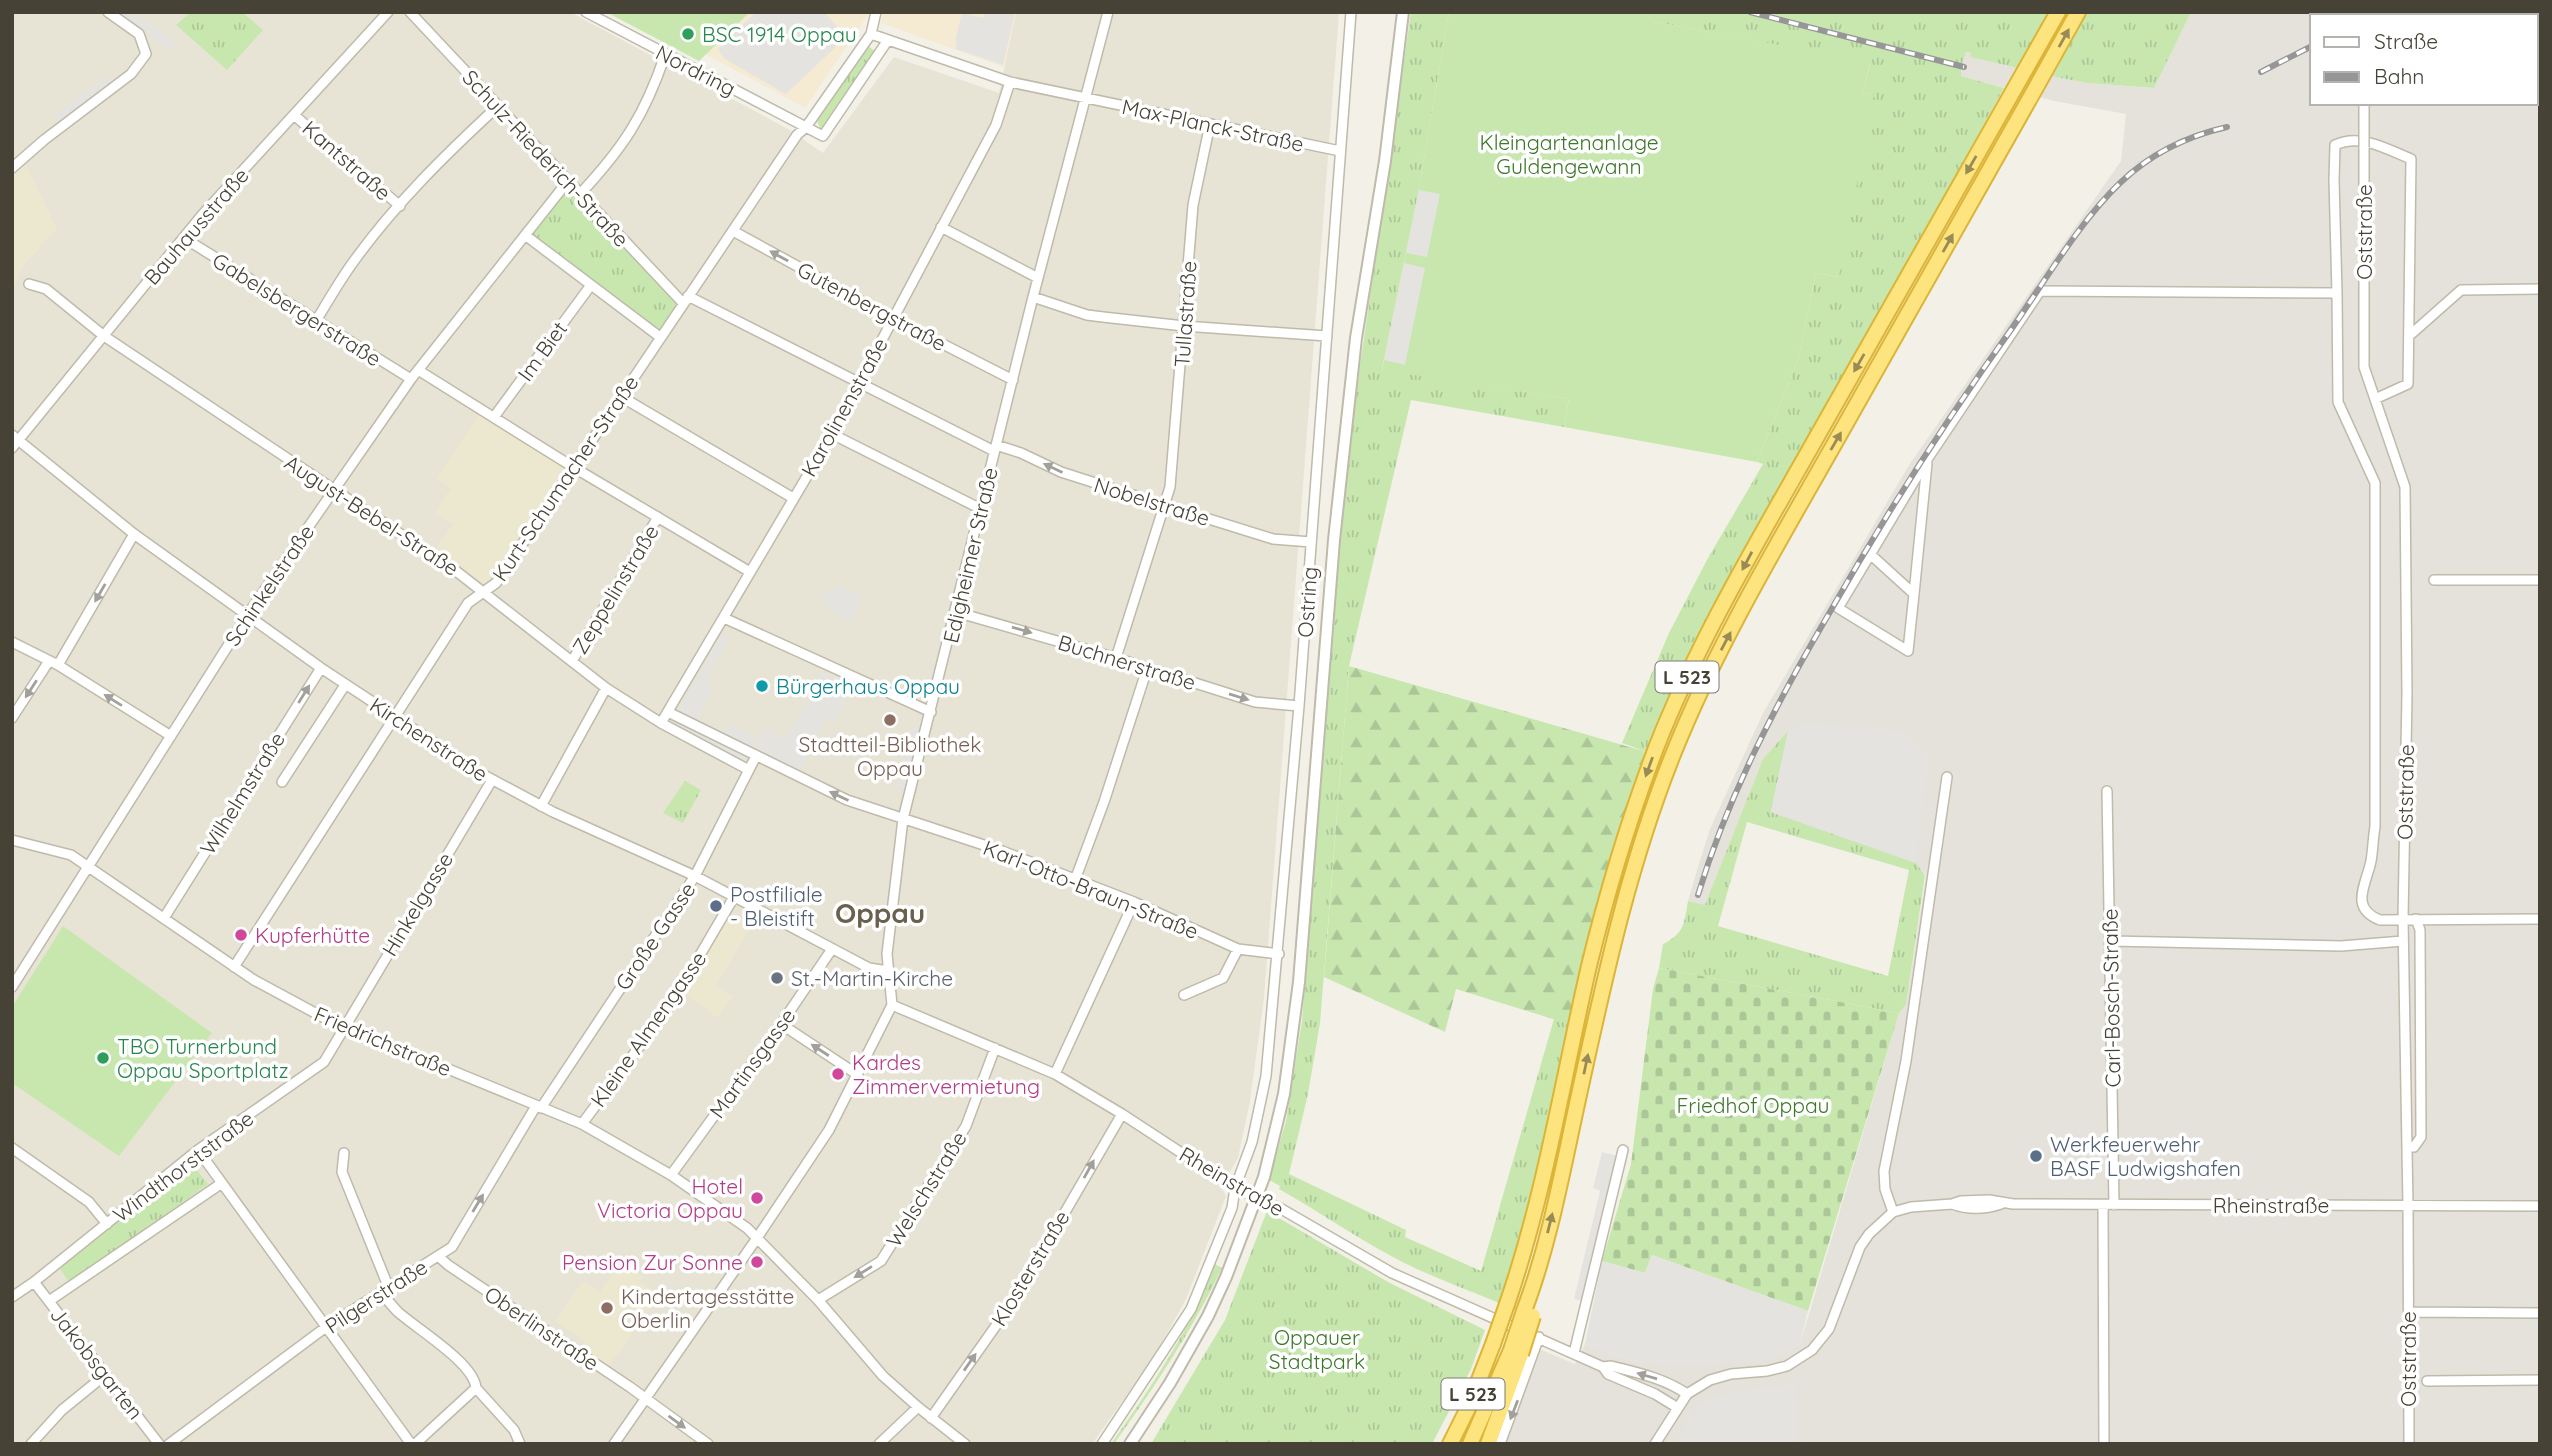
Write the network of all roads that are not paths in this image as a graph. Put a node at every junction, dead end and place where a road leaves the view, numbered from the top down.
1 (108, 12) edge
2 (388, 12) edge
3 (410, 12) edge
4 (586, 12) edge
5 (876, 12) edge
6 (1108, 12) edge
7 (1351, 12) edge
8 (1403, 12) edge
9 (2058, 12) edge
10 (2078, 12) edge
11 (871, 34) junction
12 (888, 40) junction
13 (665, 55) junction
14 (1010, 82) junction
15 (1085, 99) junction
16 (2364, 105) edge
17 (498, 106) junction
18 (294, 115) junction
19 (1210, 124) junction
20 (806, 127) junction
21 (1340, 151) junction
22 (12, 168) edge
23 (568, 181) junction
24 (580, 194) junction
25 (400, 206) junction
26 (941, 227) junction
27 (733, 231) junction
28 (525, 235) junction
29 (184, 238) junction
30 (1038, 278) junction
31 (29, 284) dead end
32 (591, 285) junction
33 (2540, 289) edge
34 (2337, 293) junction
35 (1033, 298) junction
36 (686, 299) junction
37 (892, 317) junction
38 (316, 321) junction
39 (1184, 326) junction
40 (104, 336) junction
41 (1327, 336) junction
42 (2409, 336) junction
43 (660, 337) junction
44 (418, 370) junction
45 (411, 379) junction
46 (1013, 380) junction
47 (859, 382) junction
48 (620, 396) junction
49 (2375, 399) junction
50 (494, 417) junction
51 (832, 434) junction
52 (14, 441) edge
53 (995, 448) junction
54 (1928, 458) junction
55 (573, 467) junction
56 (334, 491) junction
57 (793, 498) junction
58 (1164, 505) junction
59 (981, 509) junction
60 (658, 517) junction
61 (134, 534) junction
62 (1311, 542) junction
63 (1870, 554) junction
64 (750, 572) junction
65 (2434, 580) dead end
66 (2540, 580) edge
67 (485, 592) junction
68 (1914, 594) junction
69 (956, 612) junction
70 (247, 614) junction
71 (724, 618) junction
72 (12, 642) edge
73 (1116, 657) junction
74 (572, 661) junction
75 (53, 663) junction
76 (321, 668) junction
77 (1147, 669) junction
78 (345, 685) junction
79 (606, 688) junction
80 (1299, 706) junction
81 (668, 712) junction
82 (931, 712) junction
83 (394, 716) junction
84 (12, 718) edge
85 (661, 723) junction
86 (171, 736) junction
87 (756, 756) junction
88 (749, 770) junction
89 (1947, 777) dead end
90 (492, 780) junction
91 (282, 782) dead end
92 (2107, 791) dead end
93 (541, 806) junction
94 (903, 819) junction
95 (12, 840) edge
96 (89, 866) junction
97 (695, 876) junction
98 (1076, 880) junction
99 (734, 897) junction
100 (1134, 902) junction
101 (164, 918) junction
102 (2403, 919) junction
103 (2416, 919) junction
104 (2540, 919) edge
105 (2403, 940) junction
106 (2111, 941) junction
107 (832, 949) junction
108 (1238, 949) junction
109 (1279, 954) junction
110 (234, 967) junction
111 (888, 971) junction
112 (16, 973) edge
113 (12, 987) edge
114 (1184, 995) dead end
115 (892, 1005) junction
116 (781, 1024) junction
117 (343, 1028) junction
118 (995, 1048) junction
119 (1055, 1074) junction
120 (858, 1075) junction
121 (538, 1107) junction
122 (1122, 1114) junction
123 (582, 1124) junction
124 (2407, 1147) junction
125 (12, 1148) edge
126 (198, 1150) junction
127 (1623, 1150) dead end
128 (344, 1153) dead end
129 (671, 1175) junction
130 (222, 1183) junction
131 (1235, 1188) junction
132 (1257, 1198) junction
133 (2103, 1205) junction
134 (2114, 1205) junction
135 (2408, 1206) junction
136 (2540, 1206) edge
137 (1892, 1213) junction
138 (107, 1224) junction
139 (758, 1238) junction
140 (438, 1256) junction
141 (34, 1282) junction
142 (384, 1289) junction
143 (12, 1297) edge
144 (818, 1300) junction
145 (49, 1301) junction
146 (2409, 1312) junction
147 (2540, 1313) edge
148 (326, 1327) junction
149 (1539, 1337) junction
150 (1516, 1352) junction
151 (1574, 1353) junction
152 (1603, 1367) junction
153 (105, 1375) junction
154 (2540, 1380) edge
155 (2427, 1381) dead end
156 (476, 1388) junction
157 (1687, 1394) junction
158 (647, 1400) junction
159 (918, 1408) junction
160 (1678, 1408) junction
161 (931, 1418) junction
162 (1129, 1442) edge
163 (31, 1444) edge
164 (159, 1444) edge
165 (169, 1444) edge
166 (413, 1444) edge
167 (520, 1444) edge
168 (614, 1444) edge
169 (708, 1444) edge
170 (879, 1444) edge
171 (965, 1444) edge
172 (1102, 1444) edge
173 (1450, 1444) edge
174 (1469, 1444) edge
175 (1488, 1444) edge
176 (1500, 1444) edge
177 (1655, 1444) edge
178 (2104, 1444) edge
179 (2409, 1444) edge

1 - 22 street
2 - 18 street, Bauhausstraße
3 - 17 street, Schulz-Riederich-Straße
4 - 13 street, Nordring
5 - 11 street, Kurt-Schumacher-Straße
6 - 15 street, Edigheimer Straße
7 - 21 street, Ostring
8 - 132 street
9 -> 173 highway, L 523, bridge
150 -> 10 highway, L 523, bridge
11 - 12 street
11 - 20 street, Kurt-Schumacher-Straße
12 - 14 street
12 - 20 street
13 - 20 street, Nordring
13 - 24 street
14 - 15 street
14 - 26 street, Karolinenstraße
15 - 19 street, Max-Planck-Straße
15 - 30 street, Edigheimer Straße
16 - 49 street, Oststraße, bridge
17 - 23 street, Schulz-Riederich-Straße
17 - 25 street
18 - 25 street, Kantstraße
18 - 29 street, Bauhausstraße
19 - 21 street, Max-Planck-Straße
19 - 39 street, Tullastraße
20 - 27 street, Kurt-Schumacher-Straße
21 - 41 street, Ostring
23 - 24 street, Schulz-Riederich-Straße
23 - 28 street, Schinkelstraße
24 - 36 street, Schulz-Riederich-Straße
25 - 38 street
26 - 30 street
26 - 37 street, Karolinenstraße
27 - 36 street, Kurt-Schumacher-Straße
37 -> 27 street, Gutenbergstraße
28 - 32 street
28 - 44 street, Schinkelstraße
29 - 38 street, Gabelsbergerstraße
29 - 40 street, Bauhausstraße
30 - 35 street, Edigheimer Straße
31 - 40 street, August-Bebel-Straße
32 - 43 street
32 - 50 street, Im Biet
33 - 42 street
34 - 42 street
34 - 54 street
34 - 102 street
35 - 39 street
35 - 46 street, Edigheimer Straße
36 - 43 street, Kurt-Schumacher-Straße
36 - 47 street, Schulz-Riederich-Straße
37 - 46 street, Gutenbergstraße
37 - 47 street, Karolinenstraße
38 - 45 street, Gabelsbergerstraße
39 - 41 street
39 - 58 street, Tullastraße
40 - 52 street, Bauhausstraße
40 - 56 street, August-Bebel-Straße
41 - 62 street, Ostring
42 - 49 street
43 - 48 street, Kurt-Schumacher-Straße
44 - 45 street, Schinkelstraße
44 - 50 street
45 - 56 street, Schinkelstraße
46 - 53 street, Edigheimer Straße
47 - 51 street, Karolinenstraße
47 - 53 street, Nobelstraße
48 - 55 street, Kurt-Schumacher-Straße
48 - 57 street
49 - 102 street, Oststraße
50 - 55 street
51 - 57 street, Karolinenstraße
51 - 59 street
52 - 61 street, Kirchenstraße
58 -> 53 street, Nobelstraße
53 - 59 street, Edigheimer Straße
54 - 63 street
54 - 68 street
55 - 60 street
55 - 67 street, Kurt-Schumacher-Straße
56 - 67 street, August-Bebel-Straße
56 - 70 street, Schinkelstraße
57 - 64 street, Karolinenstraße
58 - 62 street, Nobelstraße
58 - 73 street, Tullastraße
59 - 69 street, Edigheimer Straße
60 - 64 street
60 - 74 street, Zeppelinstraße
61 - 70 street, Kirchenstraße
61 -> 75 street
62 - 80 street, Ostring
63 - 68 street
63 - 68 street
64 - 71 street, Karolinenstraße
65 - 66 street
67 - 74 street, August-Bebel-Straße
67 - 83 street, Kurt-Schumacher-Straße
69 -> 73 street, Buchnerstraße
69 - 82 street, Edigheimer Straße
70 - 76 street, Kirchenstraße
70 - 86 street, Schinkelstraße
71 - 81 street, Karolinenstraße
71 - 82 street
72 - 75 street
73 - 77 street, Buchnerstraße
74 - 79 street, August-Bebel-Straße
75 -> 84 street
86 -> 75 street
76 - 78 street, Kirchenstraße
101 -> 76 street, Wilhelmstraße
77 -> 80 street, Buchnerstraße
77 - 98 street
78 - 83 street, Kirchenstraße
78 - 91 street
79 - 85 street, August-Bebel-Straße
79 - 93 street
80 - 109 street, Ostring
81 - 85 street, Karolinenstraße
81 - 87 street
82 - 94 street, Edigheimer Straße
83 - 90 street, Kirchenstraße
83 - 110 street, Kurt-Schumacher-Straße
85 - 88 street, August-Bebel-Straße
86 - 96 street, Schinkelstraße
87 - 88 street, Große Gasse
94 -> 87 street
88 - 97 street, Große Gasse
89 - 137 street
90 - 93 street, Kirchenstraße
90 - 117 street, Hinkelgasse
92 - 106 street, Carl-Bosch-Straße
93 - 97 street, Kirchenstraße
94 - 98 street, Karl-Otto-Braun-Straße
94 - 111 street, Edigheimer Straße
95 - 96 street, Friedrichstraße
96 - 101 street, Friedrichstraße
96 - 112 street, Schinkelstraße
97 - 99 street, Kirchenstraße
97 - 121 street, Große Gasse
98 - 100 street, Karl-Otto-Braun-Straße
99 - 107 street, Kirchenstraße
99 - 123 street, Kleine Almengasse
100 - 108 street, Karl-Otto-Braun-Straße
100 - 119 street
101 - 110 street, Friedrichstraße
102 - 103 street
102 - 105 street, Oststraße
103 - 104 street
103 - 124 street
105 - 106 street
105 - 124 street, Oststraße
106 - 134 street, Carl-Bosch-Straße
107 - 111 street, Kirchenstraße
107 - 116 street, Martinsgasse
108 - 109 street, Karl-Otto-Braun-Straße
108 - 114 street
109 - 131 street, Ostring
110 - 117 street, Friedrichstraße
111 - 115 street, Edigheimer Straße
112 - 113 street, Schinkelstraße
115 - 118 street, Rheinstraße
115 - 120 street
120 -> 116 street
116 - 129 street, Martinsgasse
117 - 121 street, Friedrichstraße
117 - 126 street, Windthorststraße
118 - 119 street, Rheinstraße
118 -> 144 street, Welschstraße
119 - 122 street, Rheinstraße
120 - 139 street
121 - 123 street, Friedrichstraße
140 -> 121 street, Pilgerstraße
122 - 131 street, Rheinstraße
161 -> 122 street, Klosterstraße
123 - 129 street, Friedrichstraße
124 - 135 street, Oststraße
125 - 138 street
126 - 130 street
126 - 138 street, Windthorststraße
127 - 151 street
128 - 142 street
129 - 139 street, Friedrichstraße
130 - 145 street, Windthorststraße
130 - 148 street
131 - 132 street, Rheinstraße
131 - 172 street, Ostring
132 - 149 street, Rheinstraße
132 - 162 street
133 - 134 street, Rheinstraße
133 - 137 street, Rheinstraße
133 - 178 street
134 - 135 street, Rheinstraße
135 - 136 street, Rheinstraße
135 - 146 street, Oststraße
137 - 157 street
138 - 141 street, Windthorststraße
139 - 144 street, Friedrichstraße
139 - 158 street
140 - 142 street, Pilgerstraße
140 - 158 street, Oberlinstraße
141 - 143 street, Windthorststraße
141 - 145 street, Jakobsgarten
142 - 148 street, Pilgerstraße
142 - 156 street
144 - 159 street, Friedrichstraße
145 - 153 street, Jakobsgarten
146 - 147 street
146 - 179 street, Oststraße
148 - 165 street, Pilgerstraße
148 - 166 street
149 - 151 street, Rheinstraße
149 -> 176 street
150 - 174 highway, L 523
150 - 175 highway
151 - 152 street, Rheinstraße
157 -> 152 street, Rheinstraße
152 - 160 street, Rheinstraße
153 - 163 street
153 - 164 street, Jakobsgarten
154 - 155 street
156 - 166 street
156 - 167 street
157 - 160 street
158 - 168 street
158 -> 169 street, Oberlinstraße
159 - 161 street, Friedrichstraße
159 - 170 street
160 - 177 street
161 - 171 street, Friedrichstraße

